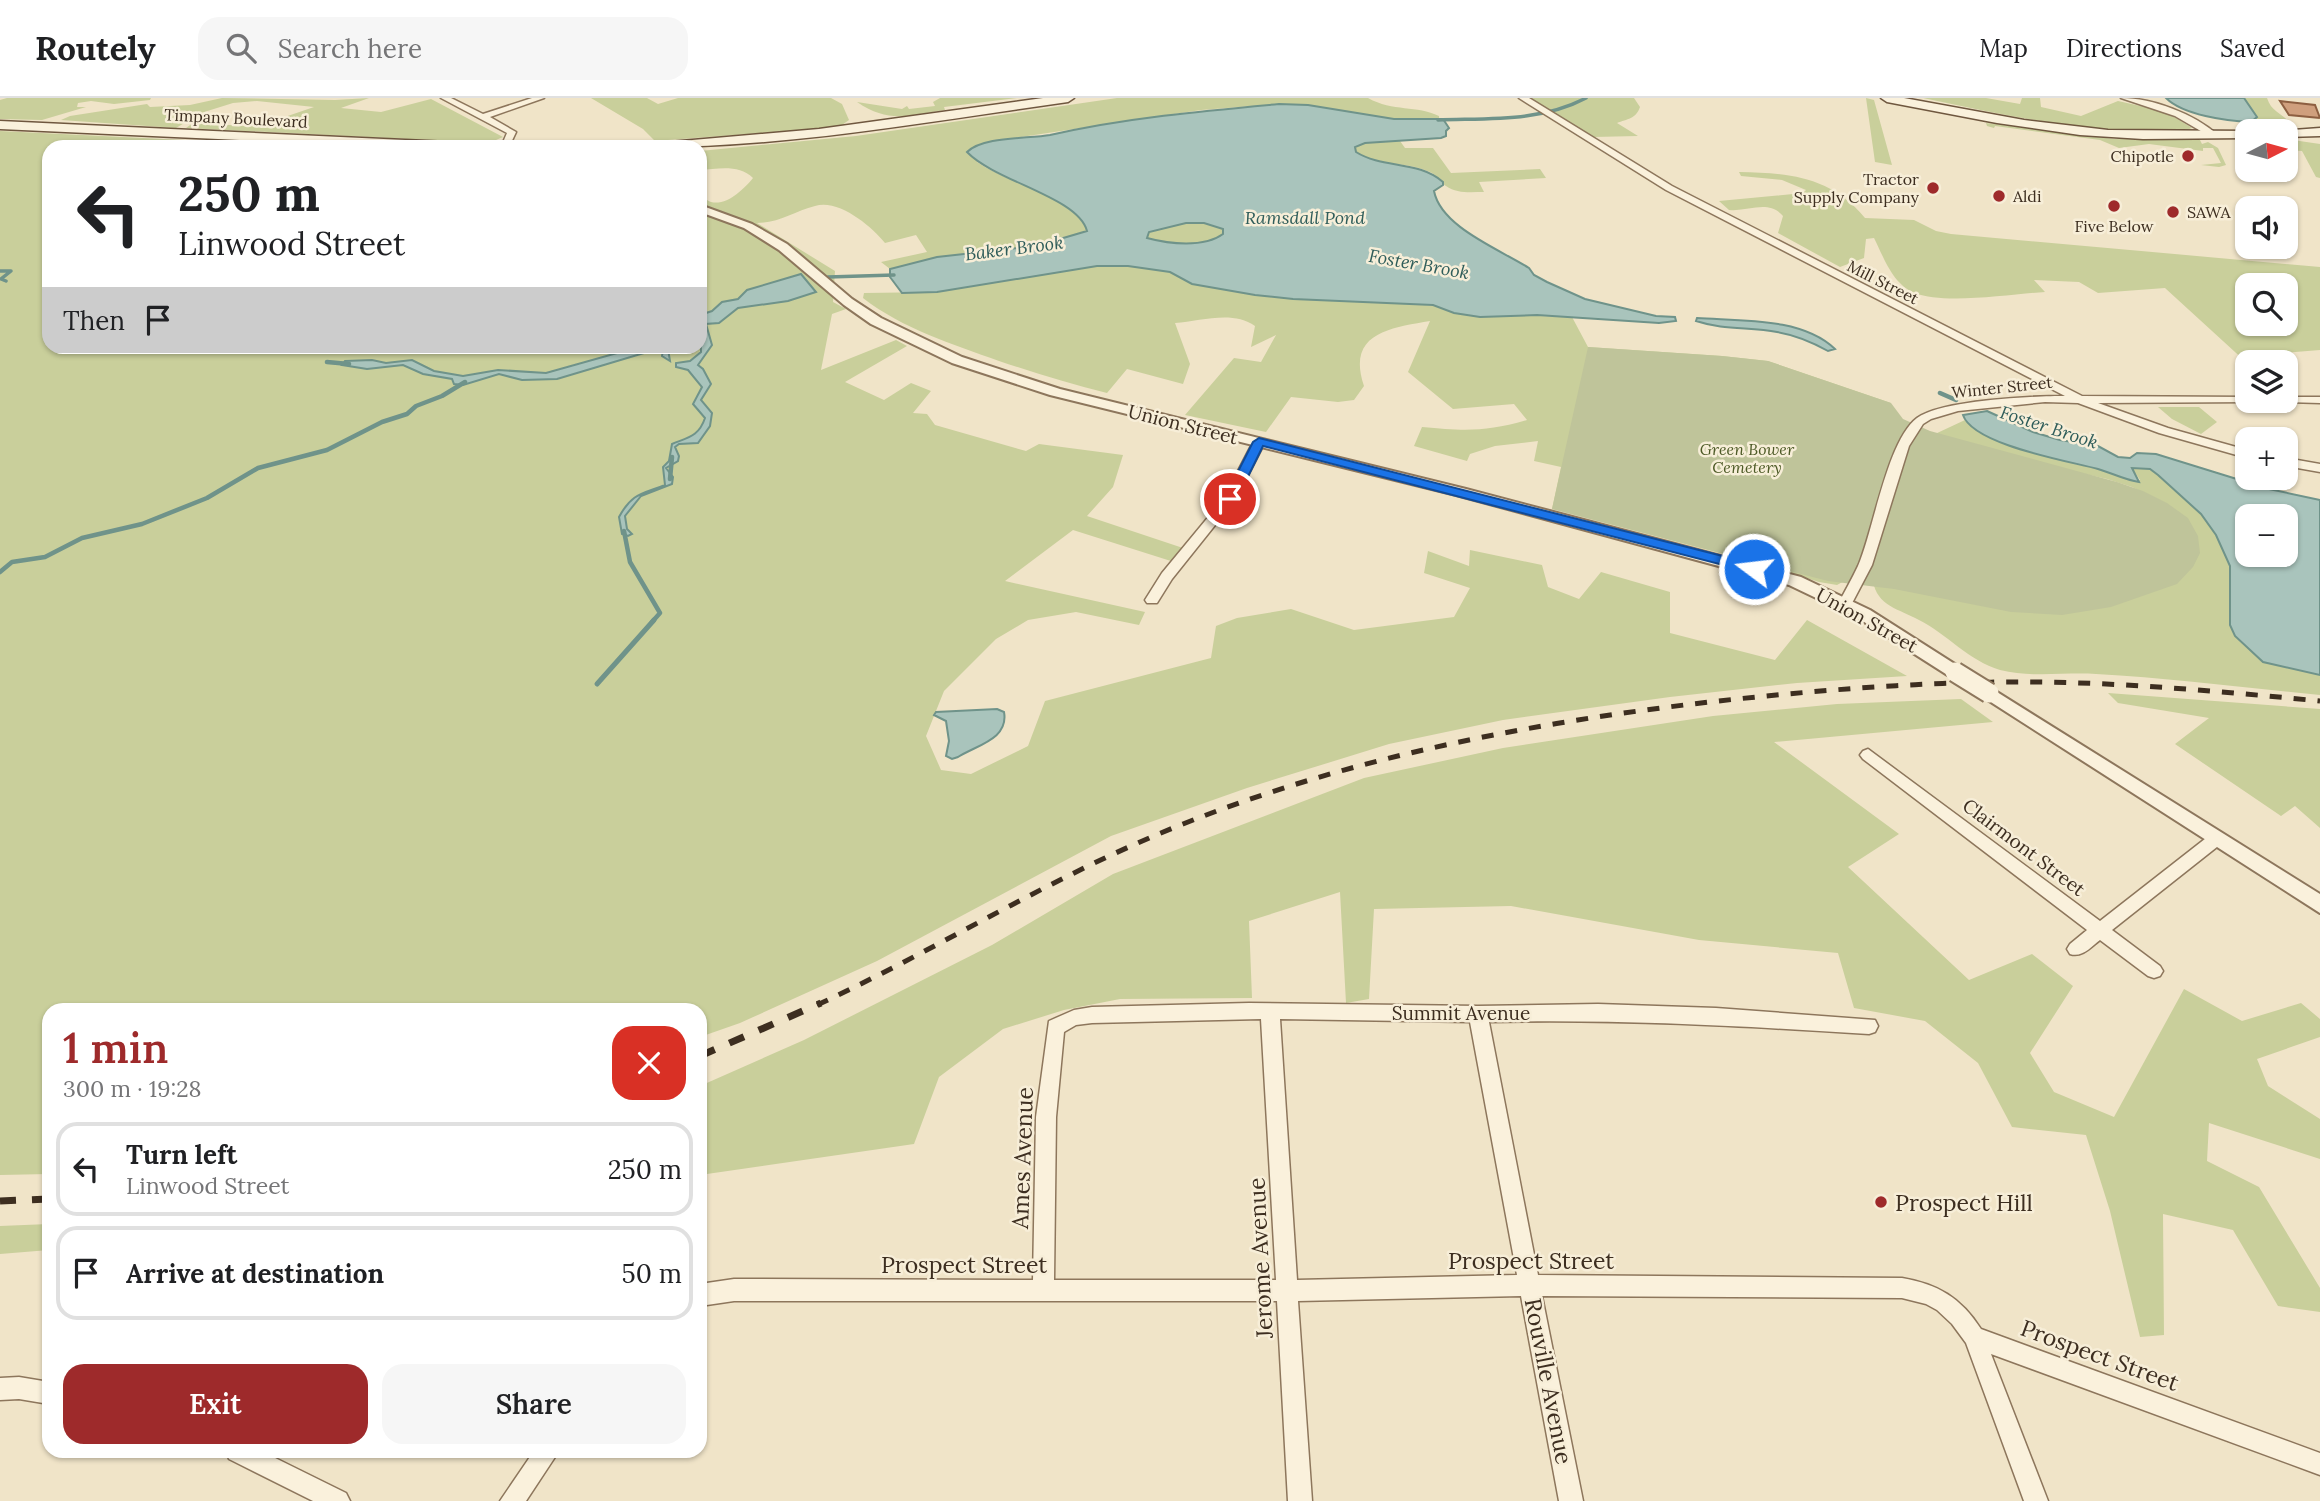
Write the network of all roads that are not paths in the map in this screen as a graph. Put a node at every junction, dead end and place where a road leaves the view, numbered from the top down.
1 (444, 98) edge
2 (540, 98) edge
3 (1068, 98) edge
4 (1523, 98) edge
5 (1887, 98) edge
6 (2125, 98) edge
7 (482, 117) junction
8 (0, 125) edge
9 (2320, 132) edge
10 (2298, 133) edge
11 (2235, 134) edge
12 (2214, 135) junction
13 (320, 140) edge
14 (508, 140) edge
15 (707, 143) edge
16 (707, 211) edge
17 (2082, 400) junction
18 (2235, 400) edge
19 (2298, 400) edge
20 (2320, 400) edge
21 (1259, 442) junction
22 (2235, 451) edge
23 (2298, 464) edge
24 (2320, 468) edge
25 (1152, 600) dead end
26 (1844, 604) junction
27 (1868, 755) dead end
28 (2216, 839) junction
29 (2320, 905) edge
30 (2100, 931) junction
31 (2077, 949) dead end
32 (2154, 971) dead end
33 (1270, 1011) junction
34 (1478, 1014) junction
35 (1869, 1026) dead end
36 (1055, 1027) joint
37 (1531, 1285) junction
38 (1043, 1290) junction
39 (1288, 1291) junction
40 (707, 1294) edge
41 (1974, 1337) junction
42 (0, 1389) edge
43 (42, 1393) edge
44 (251, 1458) edge
45 (543, 1458) edge
46 (2320, 1464) edge
47 (338, 1501) edge
48 (512, 1501) edge
49 (1300, 1501) edge
50 (1572, 1501) edge
51 (2036, 1501) edge

1 - 7 street
2 - 7 street
3 - 15 main road
4 - 17 street, Mill Street
5 - 12 main road
6 - 12 street
7 - 14 street
8 - 13 main road, Timpany Boulevard
9 - 10 main road
11 - 12 main road
16 - 21 street, Union Street
17 - 18 street, Winter Street
17 - 22 street, Mill Street
17 - 26 street, Winter Street
19 - 20 street
21 - 25 street
21 - 26 street, Union Street
23 - 24 street
26 - 28 street, Union Street, bridge
27 - 30 street, Clairmont Street
28 - 29 street, Union Street
28 - 30 street
30 - 31 street
30 - 32 street, Clairmont Street
33 - 34 street, Summit Avenue
33 - 36 street, Summit Avenue
33 - 39 street, Jerome Avenue
34 - 35 street, Summit Avenue
34 - 37 street, Rouville Avenue
36 - 38 street, Ames Avenue
37 - 39 street, Prospect Street
37 - 41 street, Prospect Street
37 - 50 street, Rouville Avenue
38 - 39 street, Prospect Street
38 - 40 street, Prospect Street
39 - 49 street, Jerome Avenue
41 - 46 street, Prospect Street
41 - 51 street
42 - 43 street
44 - 47 street
45 - 48 street

